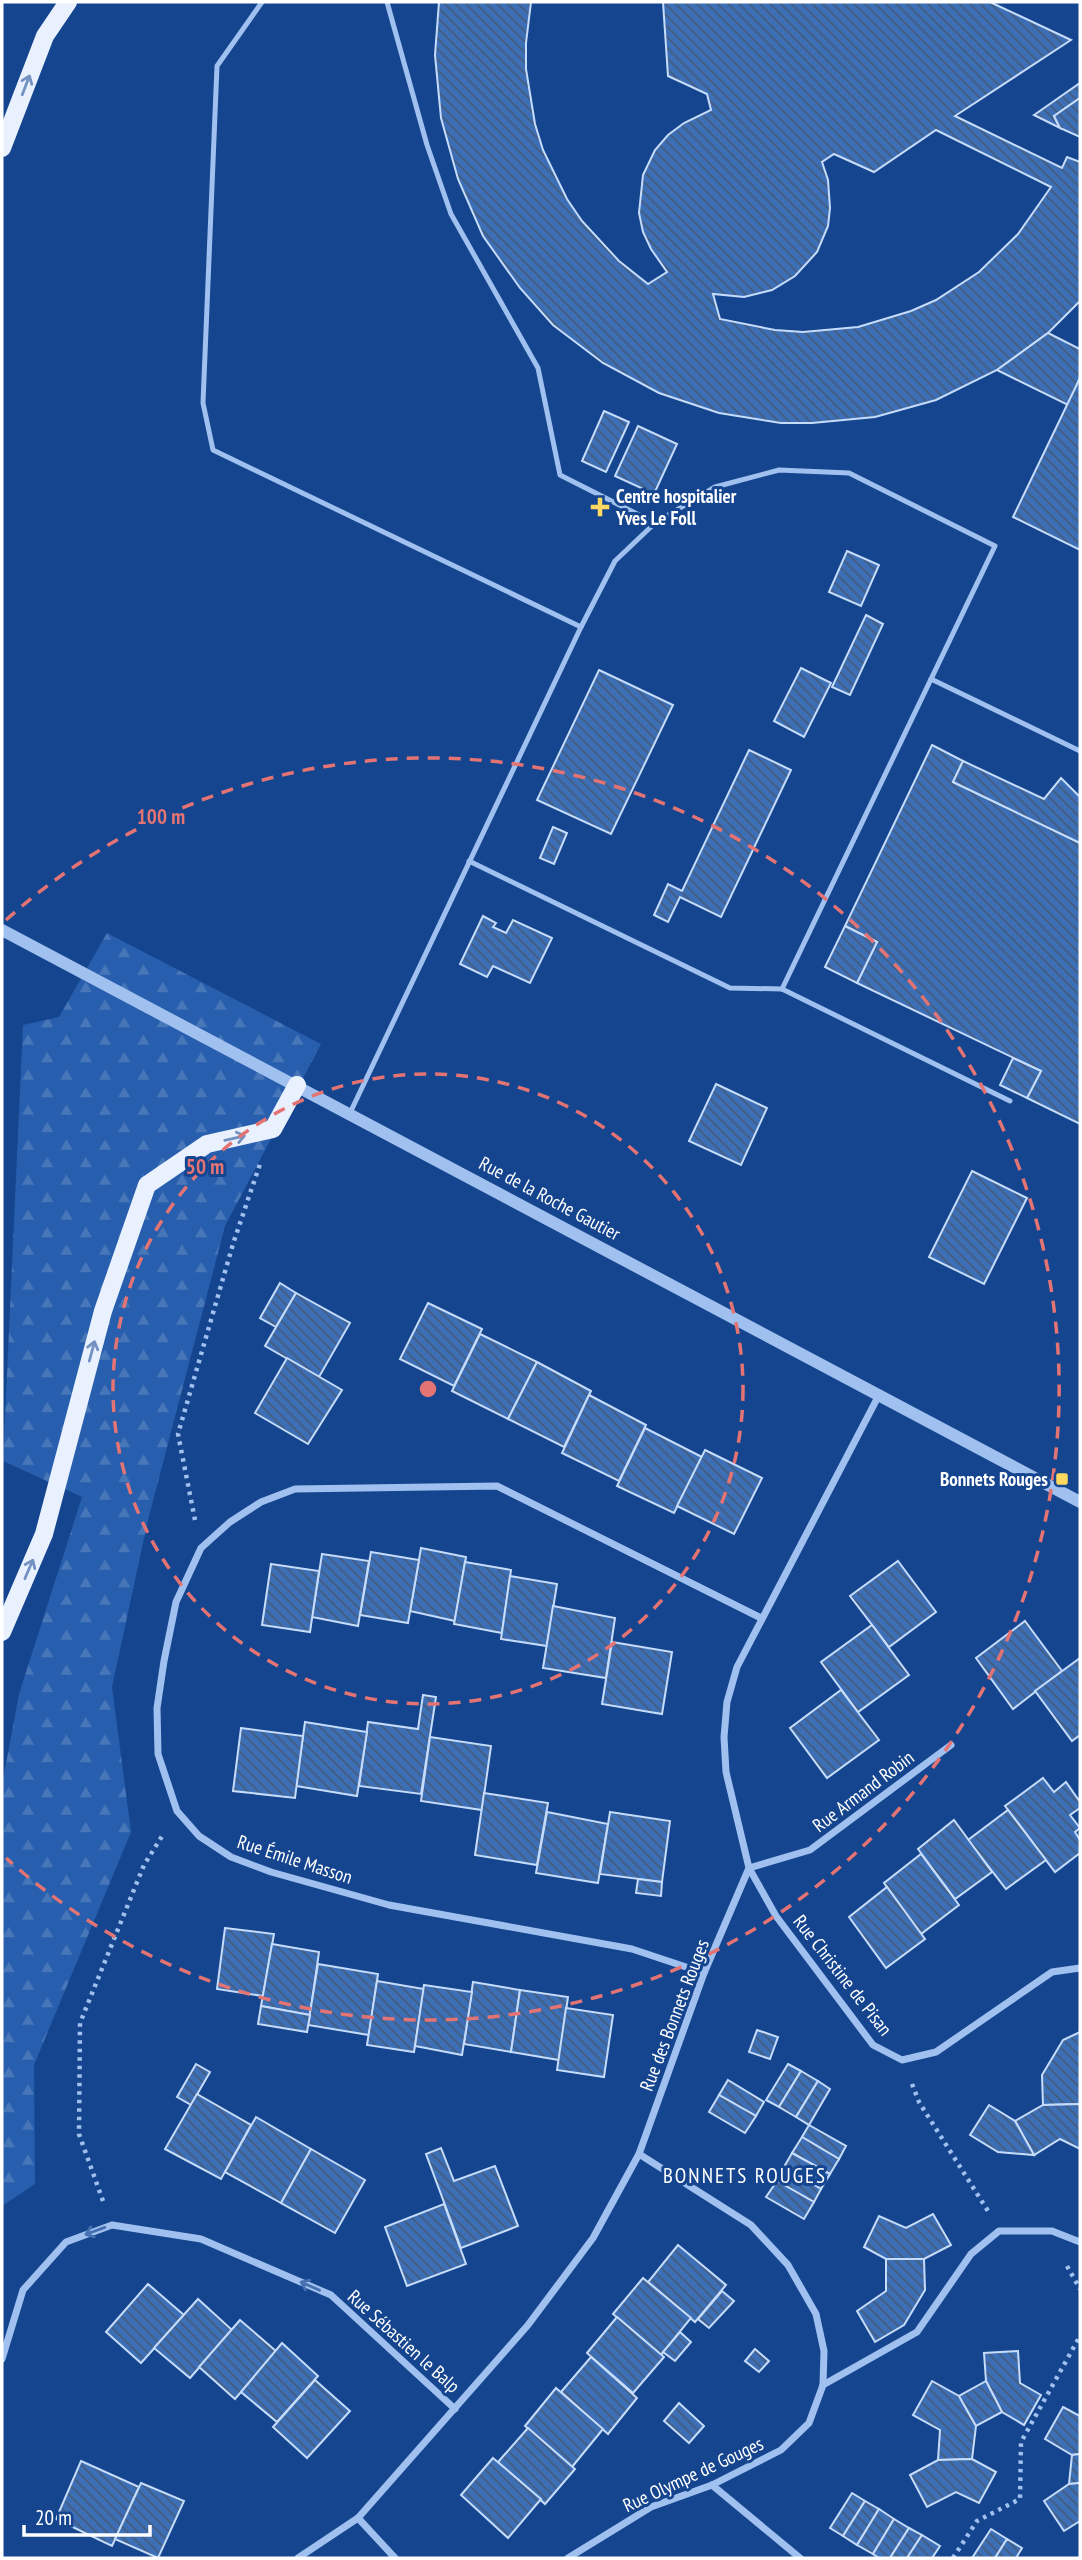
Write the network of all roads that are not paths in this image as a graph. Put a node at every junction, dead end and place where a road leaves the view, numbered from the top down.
1 (68, 2) edge
2 (262, 2) edge
3 (387, 2) edge
4 (2, 137) edge
5 (2, 148) edge
6 (2, 159) edge
7 (655, 523) junction
8 (581, 627) junction
9 (931, 679) junction
10 (1080, 751) edge
11 (469, 861) junction
12 (2, 929) edge
13 (782, 989) junction
14 (297, 1085) junction
15 (1010, 1101) dead end
16 (349, 1114) junction
17 (879, 1394) junction
18 (1080, 1502) edge
19 (761, 1618) junction
20 (2, 1632) edge
21 (951, 1745) dead end
22 (749, 1868) junction
23 (1080, 1968) edge
24 (704, 1973) junction
25 (639, 2154) junction
26 (1080, 2242) edge
27 (2, 2359) edge
28 (823, 2385) junction
29 (455, 2409) junction
30 (712, 2485) junction
31 (358, 2518) junction
32 (298, 2558) edge
33 (395, 2558) edge
34 (568, 2558) edge
35 (800, 2558) edge

5 -> 1 main road
2 - 8 lane
3 - 7 lane
4 - 5 main road
5 - 6 main road
7 - 8 lane
7 - 9 lane
8 - 11 lane
9 - 10 lane
9 - 13 lane
11 - 13 lane
11 - 16 lane
12 - 14 street, Rue de la Roche Gautier
13 - 15 lane
14 - 16 street, Rue de la Roche Gautier
20 -> 14 main road
16 - 17 street, Rue de la Roche Gautier
17 - 18 street, Rue de la Roche Gautier
17 - 19 street
19 - 22 street
19 - 24 street, Rue Émile Masson
21 - 22 street, Rue Armand Robin
22 - 23 street, Rue Christine de Pisan
22 - 24 street, Rue des Bonnets Rouges
24 - 25 street, Rue des Bonnets Rouges
25 - 28 street, Rue Olympe de Gouges
25 - 29 street, Rue des Bonnets Rouges
26 - 28 street
29 -> 27 street, Rue Sébastien le Balp
28 - 30 street, Rue Olympe de Gouges
29 - 31 street, Rue des Bonnets Rouges
30 - 34 street, Rue Olympe de Gouges
30 - 35 street
31 - 32 street, Rue des Bonnets Rouges
31 - 33 street

